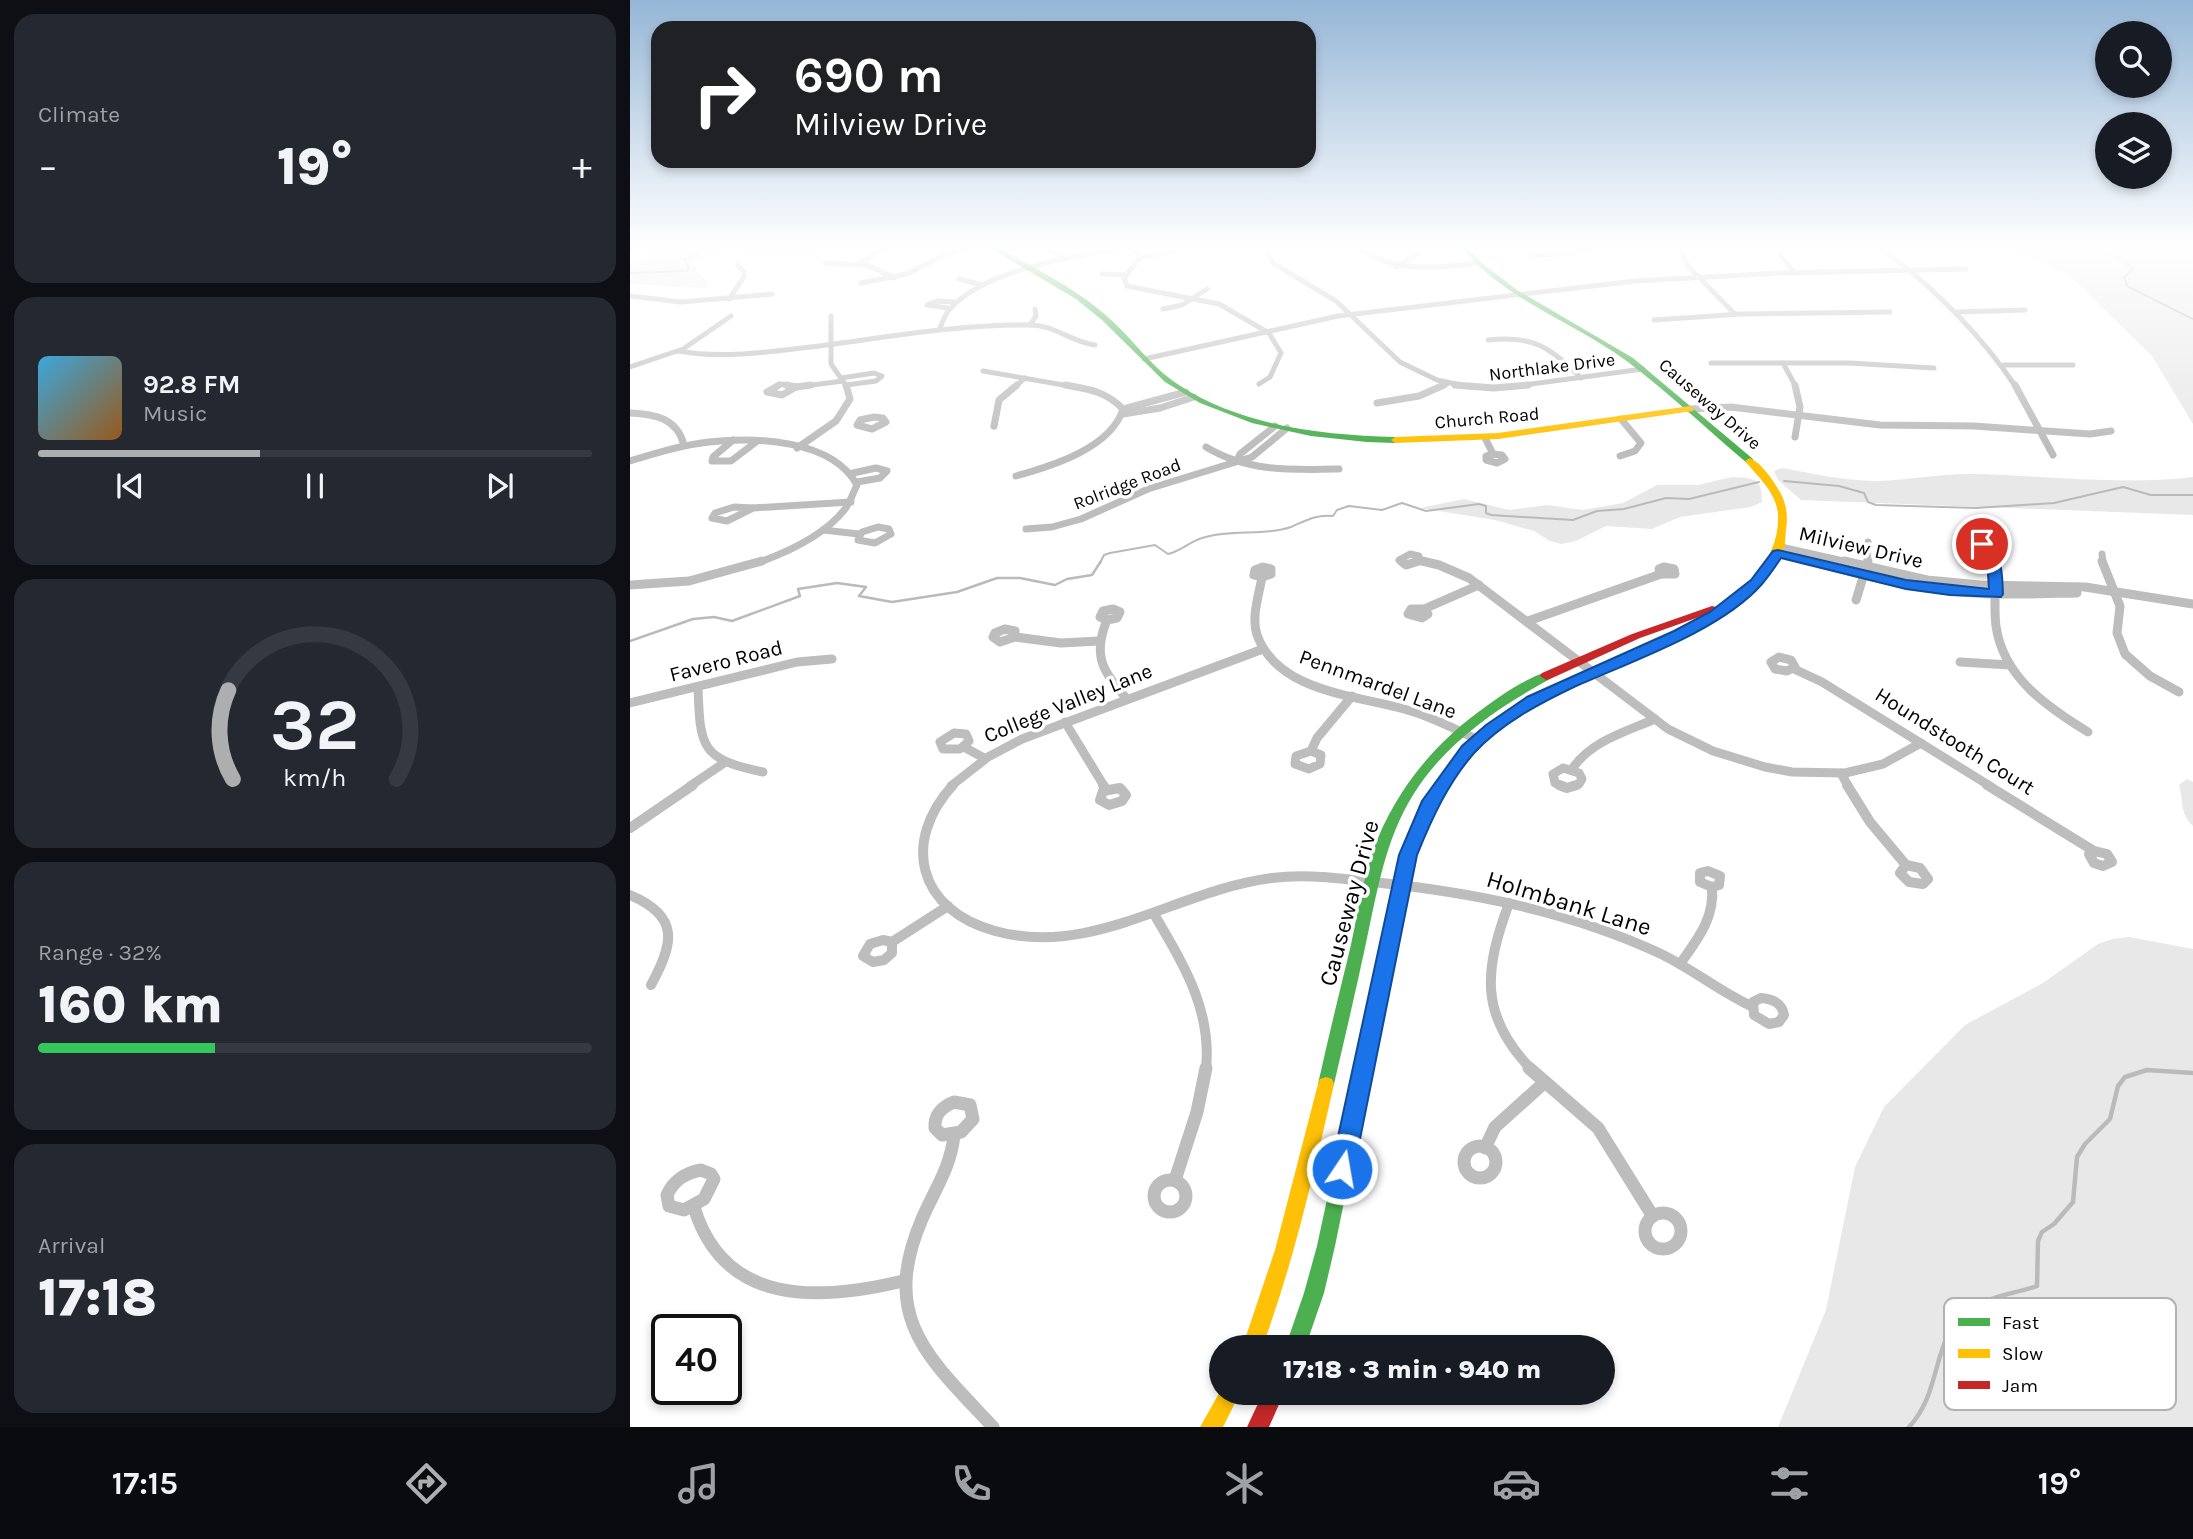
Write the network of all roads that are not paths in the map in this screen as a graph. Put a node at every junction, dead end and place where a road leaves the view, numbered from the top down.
1 (945, 314) edge
2 (1037, 314) edge
3 (1099, 314) edge
4 (1238, 314) edge
5 (1351, 314) junction
6 (1354, 314) edge
7 (1549, 314) edge
8 (1735, 314) joint
9 (1767, 314) edge
10 (1958, 314) edge
11 (731, 316) dead end
12 (831, 316) dead end
13 (1654, 320) dead end
14 (1030, 325) junction
15 (939, 330) junction
16 (1265, 331) junction
17 (1488, 340) dead end
18 (831, 344) junction
19 (1095, 345) dead end
20 (678, 351) junction
21 (1144, 359) junction
22 (1711, 363) dead end
23 (1783, 363) junction
24 (2003, 365) junction
25 (2073, 365) dead end
26 (630, 367) edge
27 (1934, 368) dead end
28 (1643, 369) junction
29 (983, 371) dead end
30 (1025, 378) junction
31 (1580, 378) junction
32 (843, 381) junction
33 (1259, 384) dead end
34 (1447, 384) junction
35 (796, 387) dead end
36 (1190, 395) junction
37 (1377, 403) dead end
38 (1689, 409) junction
39 (1122, 411) junction
40 (630, 413) edge
41 (1800, 416) junction
42 (1621, 419) junction
43 (836, 421) junction
44 (858, 422) dead end
45 (994, 426) dead end
46 (1281, 427) junction
47 (2041, 430) junction
48 (2111, 431) dead end
49 (1795, 437) dead end
50 (1485, 438) junction
51 (733, 440) junction
52 (755, 442) junction
53 (684, 445) junction
54 (1206, 447) dead end
55 (797, 448) junction
56 (1493, 454) dead end
57 (2053, 455) dead end
58 (1620, 456) dead end
59 (630, 461) edge
60 (1237, 461) junction
61 (1339, 469) dead end
62 (853, 473) junction
63 (1016, 476) dead end
64 (857, 482) junction
65 (851, 502) junction
66 (753, 508) junction
67 (1026, 529) dead end
68 (823, 530) junction
69 (859, 534) dead end
70 (1868, 542) dead end
71 (1982, 544) dead end
72 (1780, 550) junction
73 (2102, 554) dead end
74 (1420, 561) dead end
75 (1865, 570) junction
76 (1661, 574) dead end
77 (1262, 577) dead end
78 (630, 585) edge
79 (1479, 585) junction
80 (1997, 589) junction
81 (2113, 591) junction
82 (1856, 600) dead end
83 (2193, 604) edge
84 (1723, 607) junction
85 (1424, 609) dead end
86 (1107, 621) dead end
87 (1528, 621) junction
88 (1014, 637) dead end
89 (1099, 641) junction
90 (1263, 649) junction
91 (832, 659) dead end
92 (1578, 660) junction
93 (1960, 662) dead end
94 (2010, 666) junction
95 (1794, 669) dead end
96 (1593, 672) junction
97 (698, 687) junction
98 (2179, 692) dead end
99 (1352, 696) junction
100 (1127, 699) junction
101 (630, 703) edge
102 (1655, 719) junction
103 (1065, 722) junction
104 (1458, 731) junction
105 (2088, 732) dead end
106 (1478, 740) junction
107 (1922, 743) junction
108 (964, 747) dead end
109 (1311, 751) dead end
110 (984, 758) junction
111 (724, 763) junction
112 (1572, 769) dead end
113 (763, 772) dead end
114 (1841, 773) junction
115 (1106, 789) dead end
116 (630, 828) edge
117 (2094, 851) dead end
118 (1906, 865) dead end
119 (1374, 882) junction
120 (1402, 885) junction
121 (1712, 887) dead end
122 (630, 895) edge
123 (1509, 903) junction
124 (948, 906) junction
125 (1154, 914) junction
126 (892, 942) dead end
127 (1681, 964) junction
128 (651, 985) dead end
129 (1751, 1006) dead end
130 (1545, 1082) junction
131 (954, 1135) dead end
132 (1485, 1148) dead end
133 (1175, 1180) dead end
134 (694, 1207) dead end
135 (1652, 1215) dead end
136 (903, 1281) junction
137 (1257, 1335) edge
138 (1299, 1335) edge
139 (1223, 1405) edge
140 (1268, 1405) edge
141 (993, 1427) edge
142 (1211, 1427) edge
143 (1258, 1427) edge

1 - 15 street
2 - 14 street
3 - 21 street, Church Road
4 - 16 street
5 - 6 street
5 - 16 street
5 - 34 street, Northlake Drive
7 - 28 street, Causeway Drive
8 - 9 street
8 - 13 street
10 - 24 street
11 - 20 street
12 - 18 street
14 - 15 street
14 - 19 street
15 - 18 street
16 - 21 street
16 - 33 street
17 - 31 street
18 - 20 street
18 - 32 street
20 - 26 street
21 - 36 street, Church Road
22 - 23 street
23 - 27 street
23 - 41 street
24 - 25 street
24 - 47 street
28 - 31 street, Northlake Drive
28 - 38 street, Causeway Drive
29 - 30 street
30 - 39 street
30 - 45 street
31 - 34 street, Northlake Drive
32 - 32 street
32 - 35 street
32 - 43 street
34 - 37 street
36 - 39 street
36 - 46 street, Church Road
38 - 41 street, Church Road
38 - 42 street, Church Road
38 - 72 street, Causeway Drive
39 - 63 street
40 - 53 street
41 - 47 street, Church Road
41 - 49 street
42 - 50 street, Church Road
42 - 58 street
43 - 44 street
43 - 55 street
46 - 50 street, Church Road
46 - 60 street, Rolridge Road
46 - 60 street, Rolridge Road
47 - 48 street, Church Road
47 - 57 street
50 - 56 street
51 - 52 street
51 - 52 street
51 - 53 street
52 - 55 street
53 - 59 street
54 - 60 street
55 - 62 street
60 - 61 street
60 - 67 street, Rolridge Road
62 - 64 street
62 - 64 street
64 - 65 street
65 - 66 street
65 - 68 street
66 - 66 street
68 - 69 street
68 - 78 street
70 - 75 street
71 - 80 street
72 - 75 street, Milview Drive
72 - 84 street, Causeway Drive
73 - 81 street
74 - 79 street
75 - 80 street, Milview Drive
75 - 82 street
76 - 87 street
77 - 90 street
79 - 85 street
79 - 87 street
80 - 81 street, Milview Drive
80 - 94 street
81 - 83 street, Milview Drive
81 - 98 street
84 - 92 street, Causeway Drive
84 - 96 street, Causeway Drive
86 - 89 street
87 - 92 street
88 - 89 street
89 - 100 street
90 - 99 street, Pennmardel Lane
90 - 100 street, College Valley Lane
91 - 97 street, Favero Road
92 - 96 street
92 - 104 street, Causeway Drive
93 - 94 street
94 - 105 street
95 - 107 street, Houndstooth Court
96 - 102 street
96 - 106 street, Causeway Drive
97 - 101 street, Favero Road
97 - 111 street
99 - 104 street, Pennmardel Lane
99 - 109 street
100 - 103 street, College Valley Lane
102 - 112 street
102 - 114 street
103 - 110 street, College Valley Lane
103 - 115 street
104 - 106 street, Pennmardel Lane
104 - 119 street, Causeway Drive
106 - 120 street, Causeway Drive
107 - 114 street
107 - 117 street, Houndstooth Court
108 - 110 street
110 - 124 street, College Valley Lane
111 - 113 street
111 - 116 street
114 - 118 street
119 - 120 street, College Valley Lane
119 - 125 street, College Valley Lane
119 - 137 street, Causeway Drive
120 - 123 street, Holmbank Lane
120 - 138 street, Causeway Drive
121 - 127 street
122 - 128 street
123 - 127 street, Holmbank Lane
123 - 130 street
124 - 125 street, College Valley Lane
124 - 126 street
125 - 133 street
127 - 129 street, Holmbank Lane
130 - 132 street
130 - 135 street
131 - 136 street
134 - 136 street
136 - 141 street
139 - 142 street
140 - 143 street

